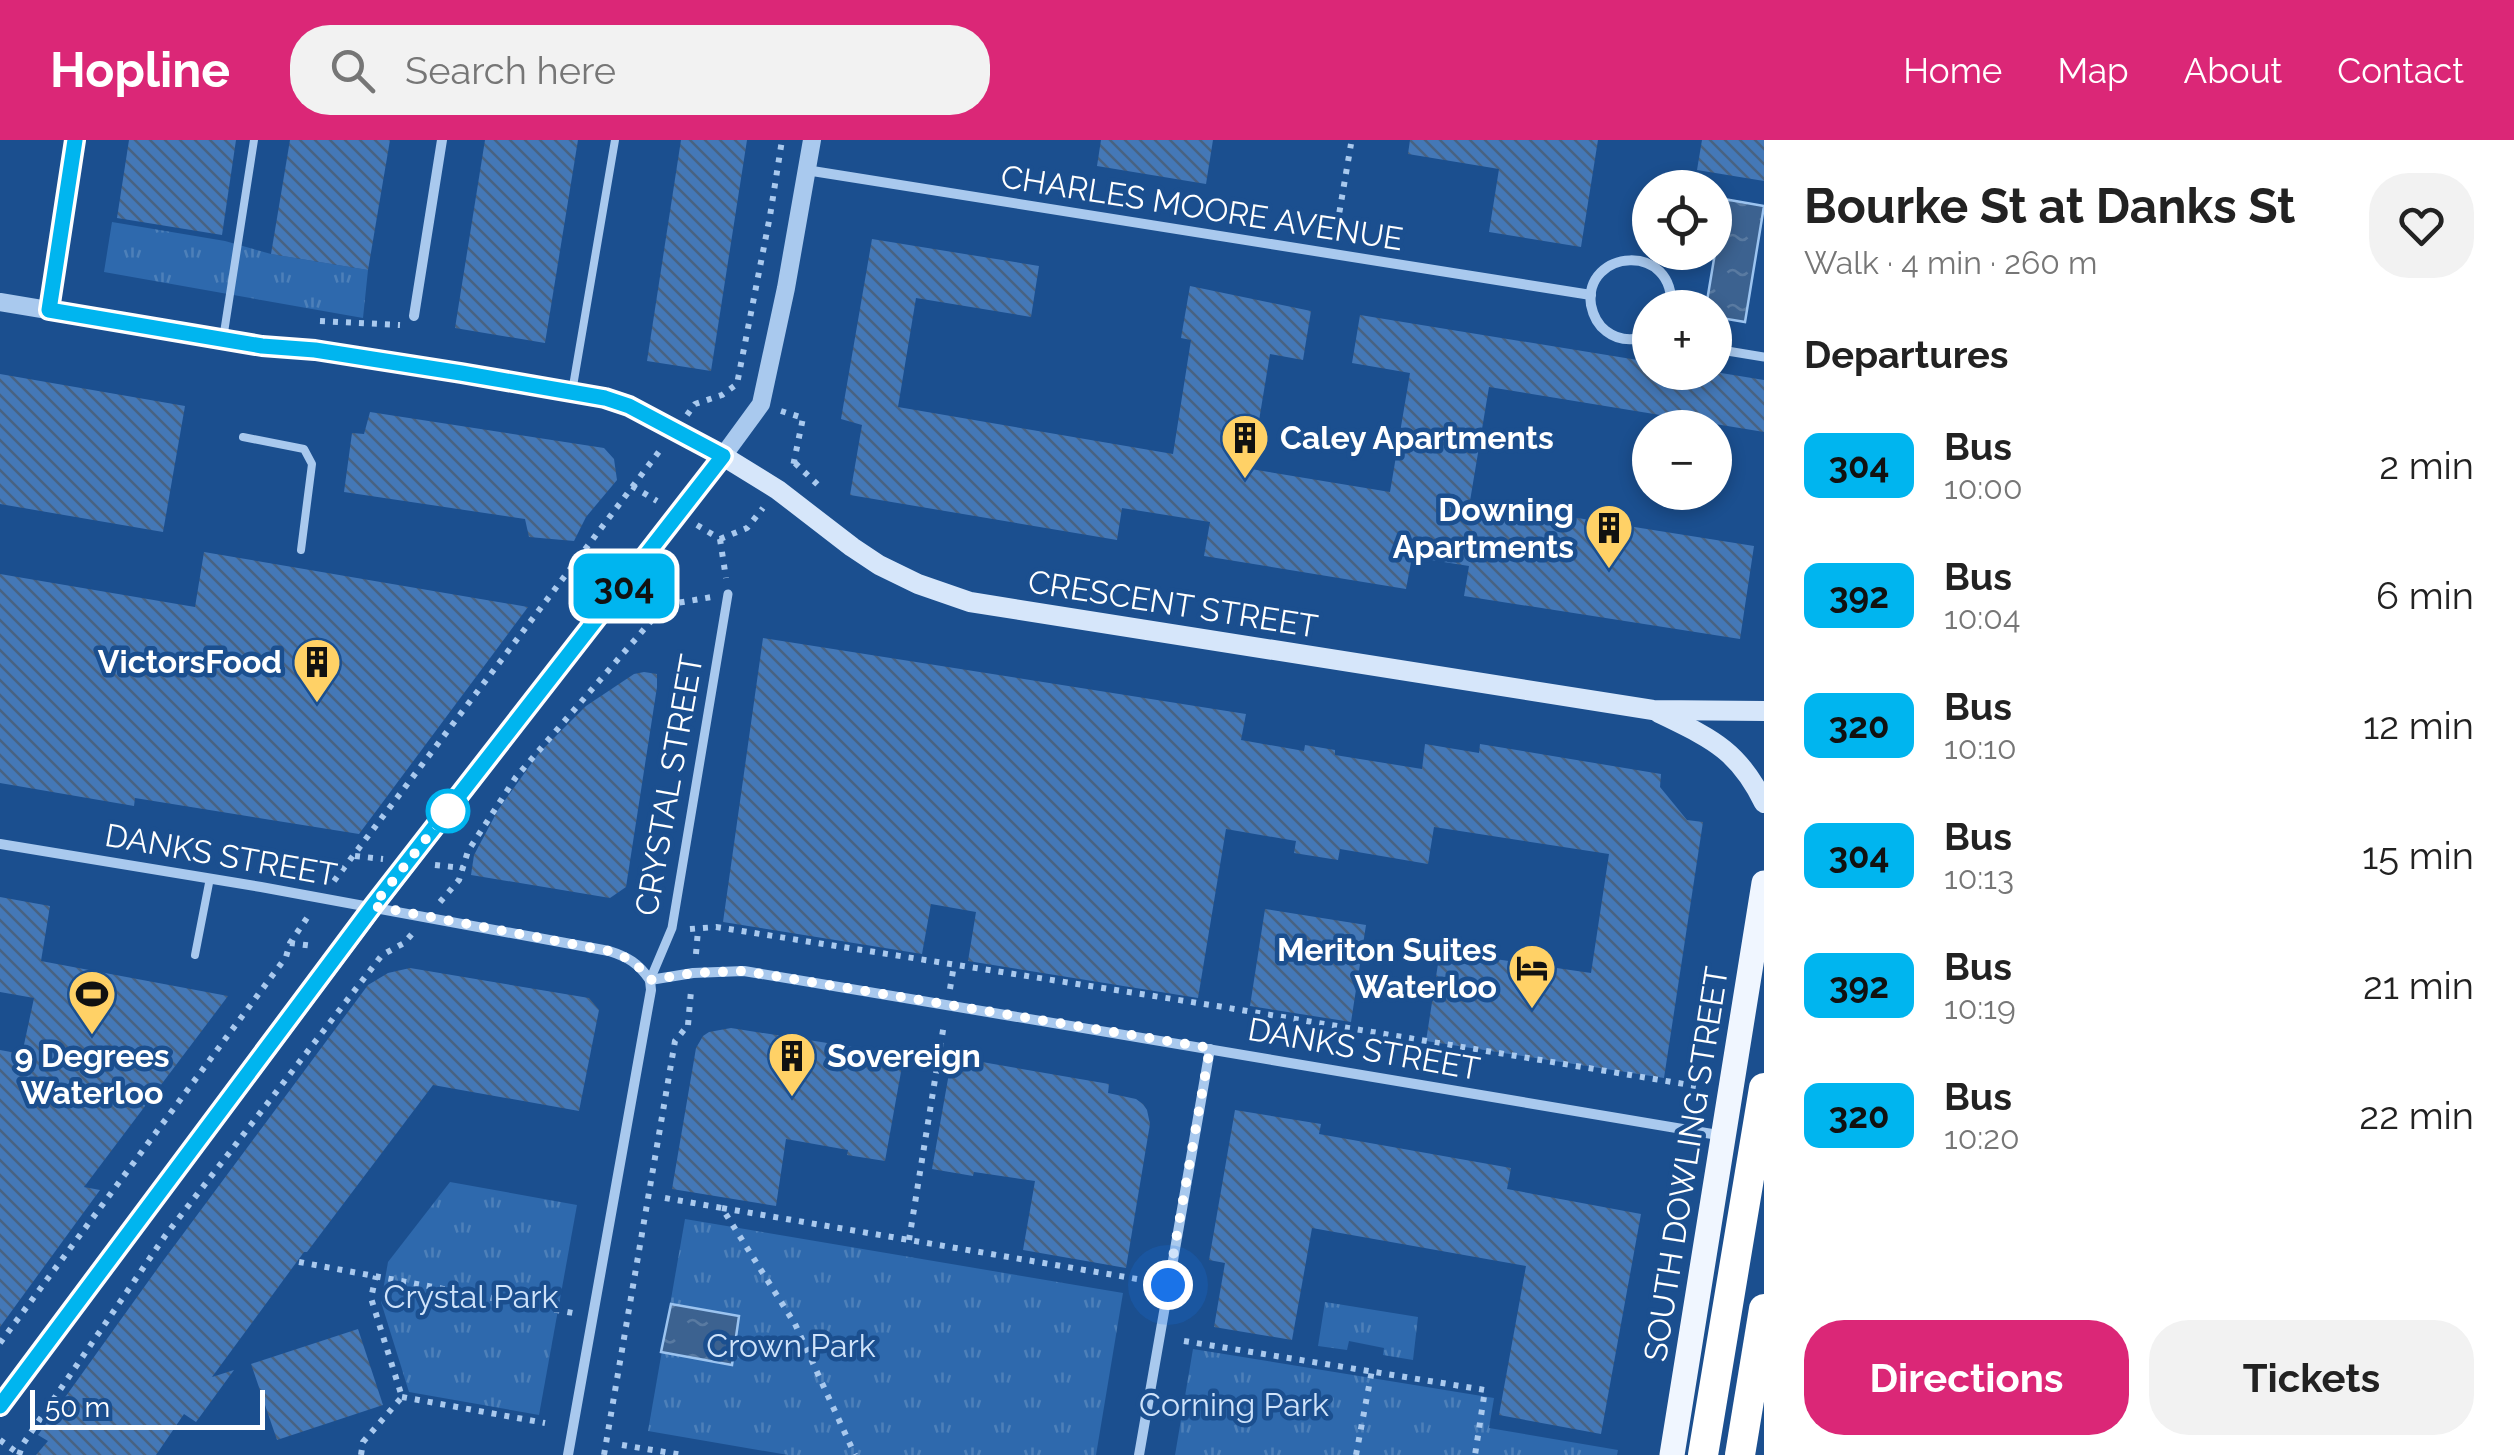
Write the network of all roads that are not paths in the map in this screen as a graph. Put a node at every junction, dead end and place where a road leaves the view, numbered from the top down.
1 (75, 140) edge
2 (254, 140) edge
3 (442, 140) edge
4 (615, 140) edge
5 (812, 140) edge
6 (806, 170) junction
7 (1670, 290) edge
8 (1590, 295) junction
9 (0, 302) edge
10 (49, 310) junction
11 (414, 316) road end
12 (222, 339) junction
13 (1632, 340) edge
14 (1732, 351) edge
15 (1764, 357) edge
16 (572, 392) junction
17 (244, 437) dead end
18 (723, 456) junction
19 (301, 550) dead end
20 (728, 594) road end
21 (1653, 710) junction
22 (1764, 711) edge
23 (1764, 803) edge
24 (0, 844) edge
25 (210, 878) junction
26 (1764, 883) edge
27 (373, 906) junction
28 (196, 955) dead end
29 (650, 980) junction
30 (1210, 1048) junction
31 (1764, 1088) edge
32 (1724, 1136) junction
33 (1764, 1309) edge
34 (0, 1406) edge
35 (568, 1455) edge
36 (1139, 1455) edge
37 (1672, 1455) edge
38 (1703, 1455) edge
39 (1740, 1455) edge

1 - 10 street
2 - 12 lane
3 - 11 street
4 - 16 lane
5 - 6 street
6 - 8 street, CHARLES MOORE AVENUE
6 - 18 street
7 - 8 street
8 - 13 street
9 - 10 street
10 - 12 street
12 - 16 street
14 - 15 street
16 - 18 street
17 - 19 lane
18 - 21 main road, CRESCENT STREET
18 - 27 main road
20 - 29 street, CRYSTAL STREET
21 - 22 main road, CRESCENT STREET
21 - 23 main road, CRESCENT STREET
24 - 25 street, DANKS STREET
25 - 27 street, DANKS STREET
25 - 28 lane
26 - 32 main road, SOUTH DOWLING STREET
27 - 29 street, DANKS STREET
27 - 34 main road
29 - 30 street, DANKS STREET
29 - 35 street, CRYSTAL STREET
30 - 32 street, DANKS STREET
30 - 36 street
31 - 38 highway
32 - 37 main road, SOUTH DOWLING STREET
33 - 39 highway

